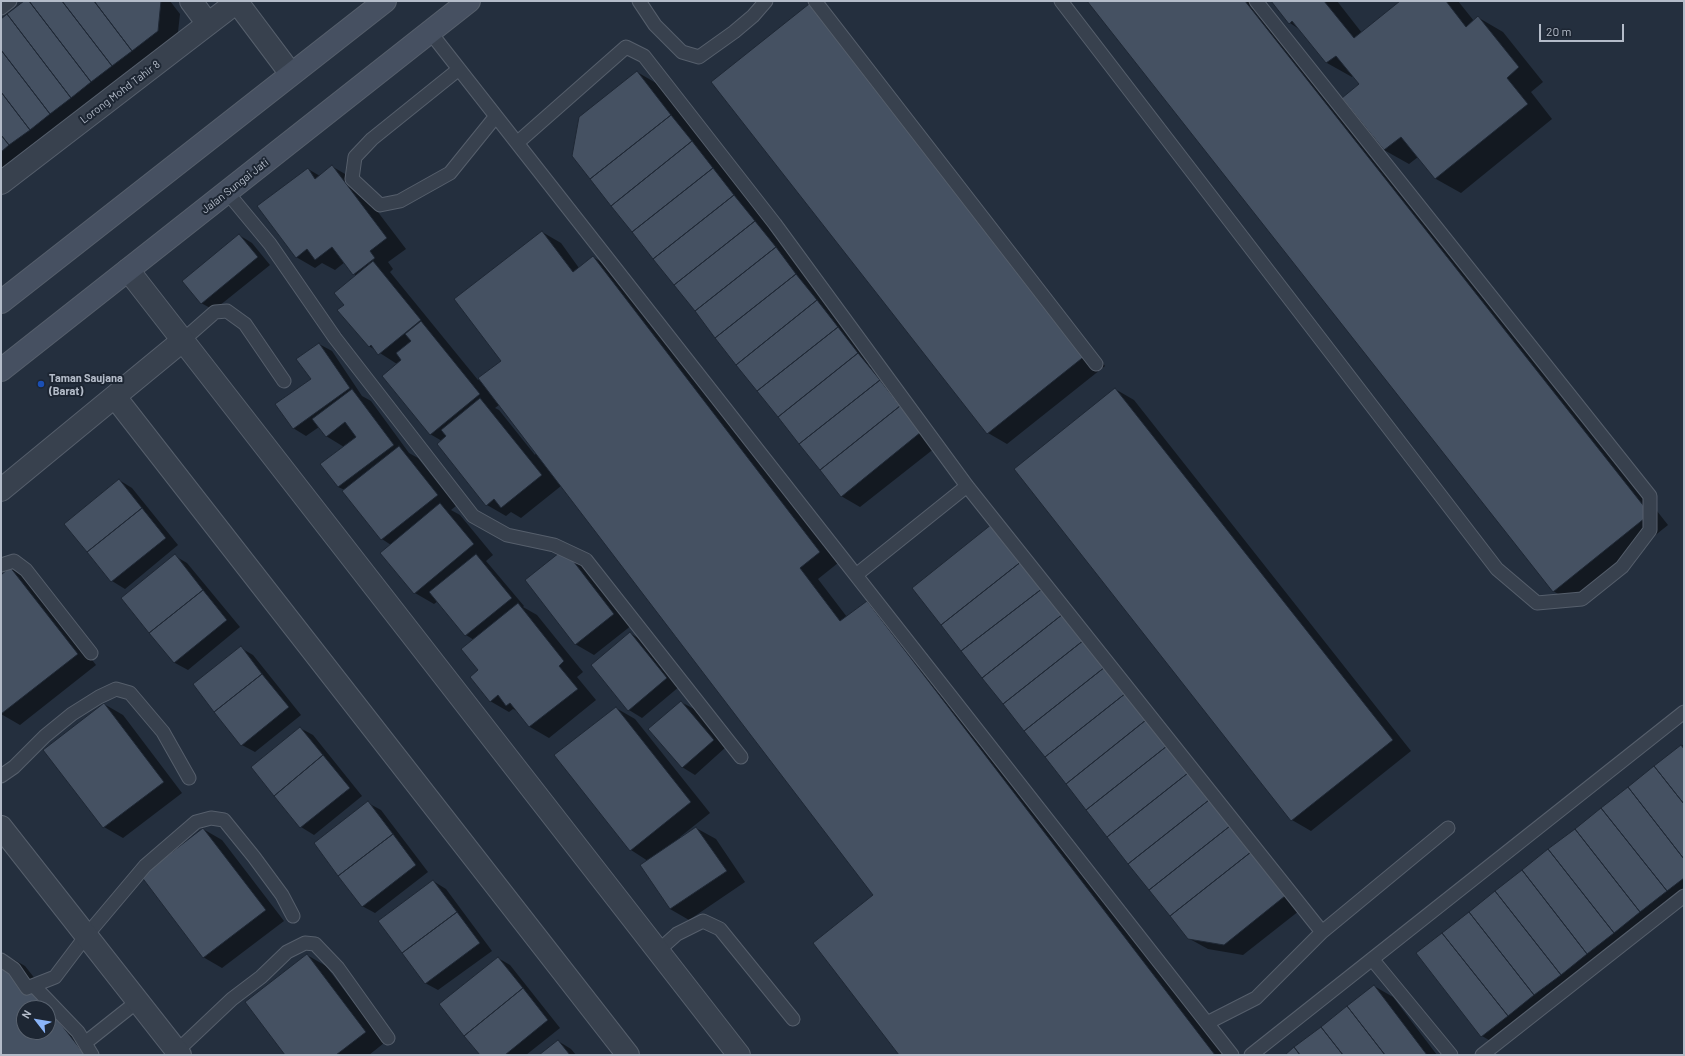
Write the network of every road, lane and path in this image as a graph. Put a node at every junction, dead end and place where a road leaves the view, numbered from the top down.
1 (10, 1) edge
2 (190, 1) edge
3 (385, 1) edge
4 (469, 1) edge
5 (639, 1) edge
6 (766, 1) edge
7 (815, 1) edge
8 (1061, 1) edge
9 (1256, 1) edge
10 (238, 2) edge
11 (1, 8) edge
12 (208, 24) junction
13 (430, 32) junction
14 (459, 70) junction
15 (291, 74) junction
16 (496, 116) junction
17 (517, 143) junction
18 (1, 182) edge
19 (227, 192) junction
20 (128, 270) junction
21 (1, 302) edge
22 (182, 341) junction
23 (1096, 364) dead end
24 (1, 370) edge
25 (284, 381) dead end
26 (115, 397) junction
27 (967, 486) junction
28 (1, 490) edge
29 (1, 565) edge
30 (856, 575) junction
31 (91, 653) dead end
32 (1684, 712) edge
33 (741, 758) dead end
34 (1, 776) edge
35 (190, 778) dead end
36 (1, 827) edge
37 (1448, 828) dead end
38 (1684, 896) edge
39 (293, 916) dead end
40 (1322, 932) junction
41 (86, 936) junction
42 (658, 951) junction
43 (1372, 959) junction
44 (1, 960) edge
45 (34, 986) junction
46 (138, 1001) junction
47 (794, 1020) dead end
48 (1207, 1023) junction
49 (388, 1038) dead end
50 (85, 1043) junction
51 (178, 1053) edge
52 (92, 1055) edge
53 (628, 1055) edge
54 (739, 1055) edge
55 (1232, 1055) edge
56 (1251, 1055) edge
57 (1451, 1055) edge
58 (1482, 1055) edge

1 - 11 lane
2 - 12 street
3 - 15 main road
4 - 13 main road, Jalan Sungai Jati
5 - 6 lane
7 - 23 lane
8 - 9 lane
10 - 12 street, Lorong Mohd Tahir 8
10 - 15 street
12 - 18 street, Lorong Mohd Tahir 8
13 - 14 lane
13 - 19 main road, Jalan Sungai Jati
14 - 16 lane
14 - 16 lane
15 - 21 main road
16 - 17 lane
17 - 27 lane
17 - 30 lane
19 - 20 main road, Jalan Sungai Jati
19 - 33 lane
20 - 22 street
20 - 24 main road, Jalan Sungai Jati
22 - 25 lane
22 - 26 street
22 - 42 street
26 - 28 street
26 - 53 street
27 - 30 lane
27 - 40 lane
29 - 31 lane
30 - 48 lane
32 - 43 lane
34 - 35 lane
36 - 41 street
37 - 40 lane
38 - 58 lane
39 - 41 lane
40 - 48 lane
41 - 45 lane
41 - 46 street
42 - 47 lane
42 - 54 street
43 - 56 lane
43 - 57 lane
44 - 45 lane
45 - 50 lane
46 - 50 lane
46 - 51 street
48 - 55 lane
49 - 51 lane
50 - 52 lane

